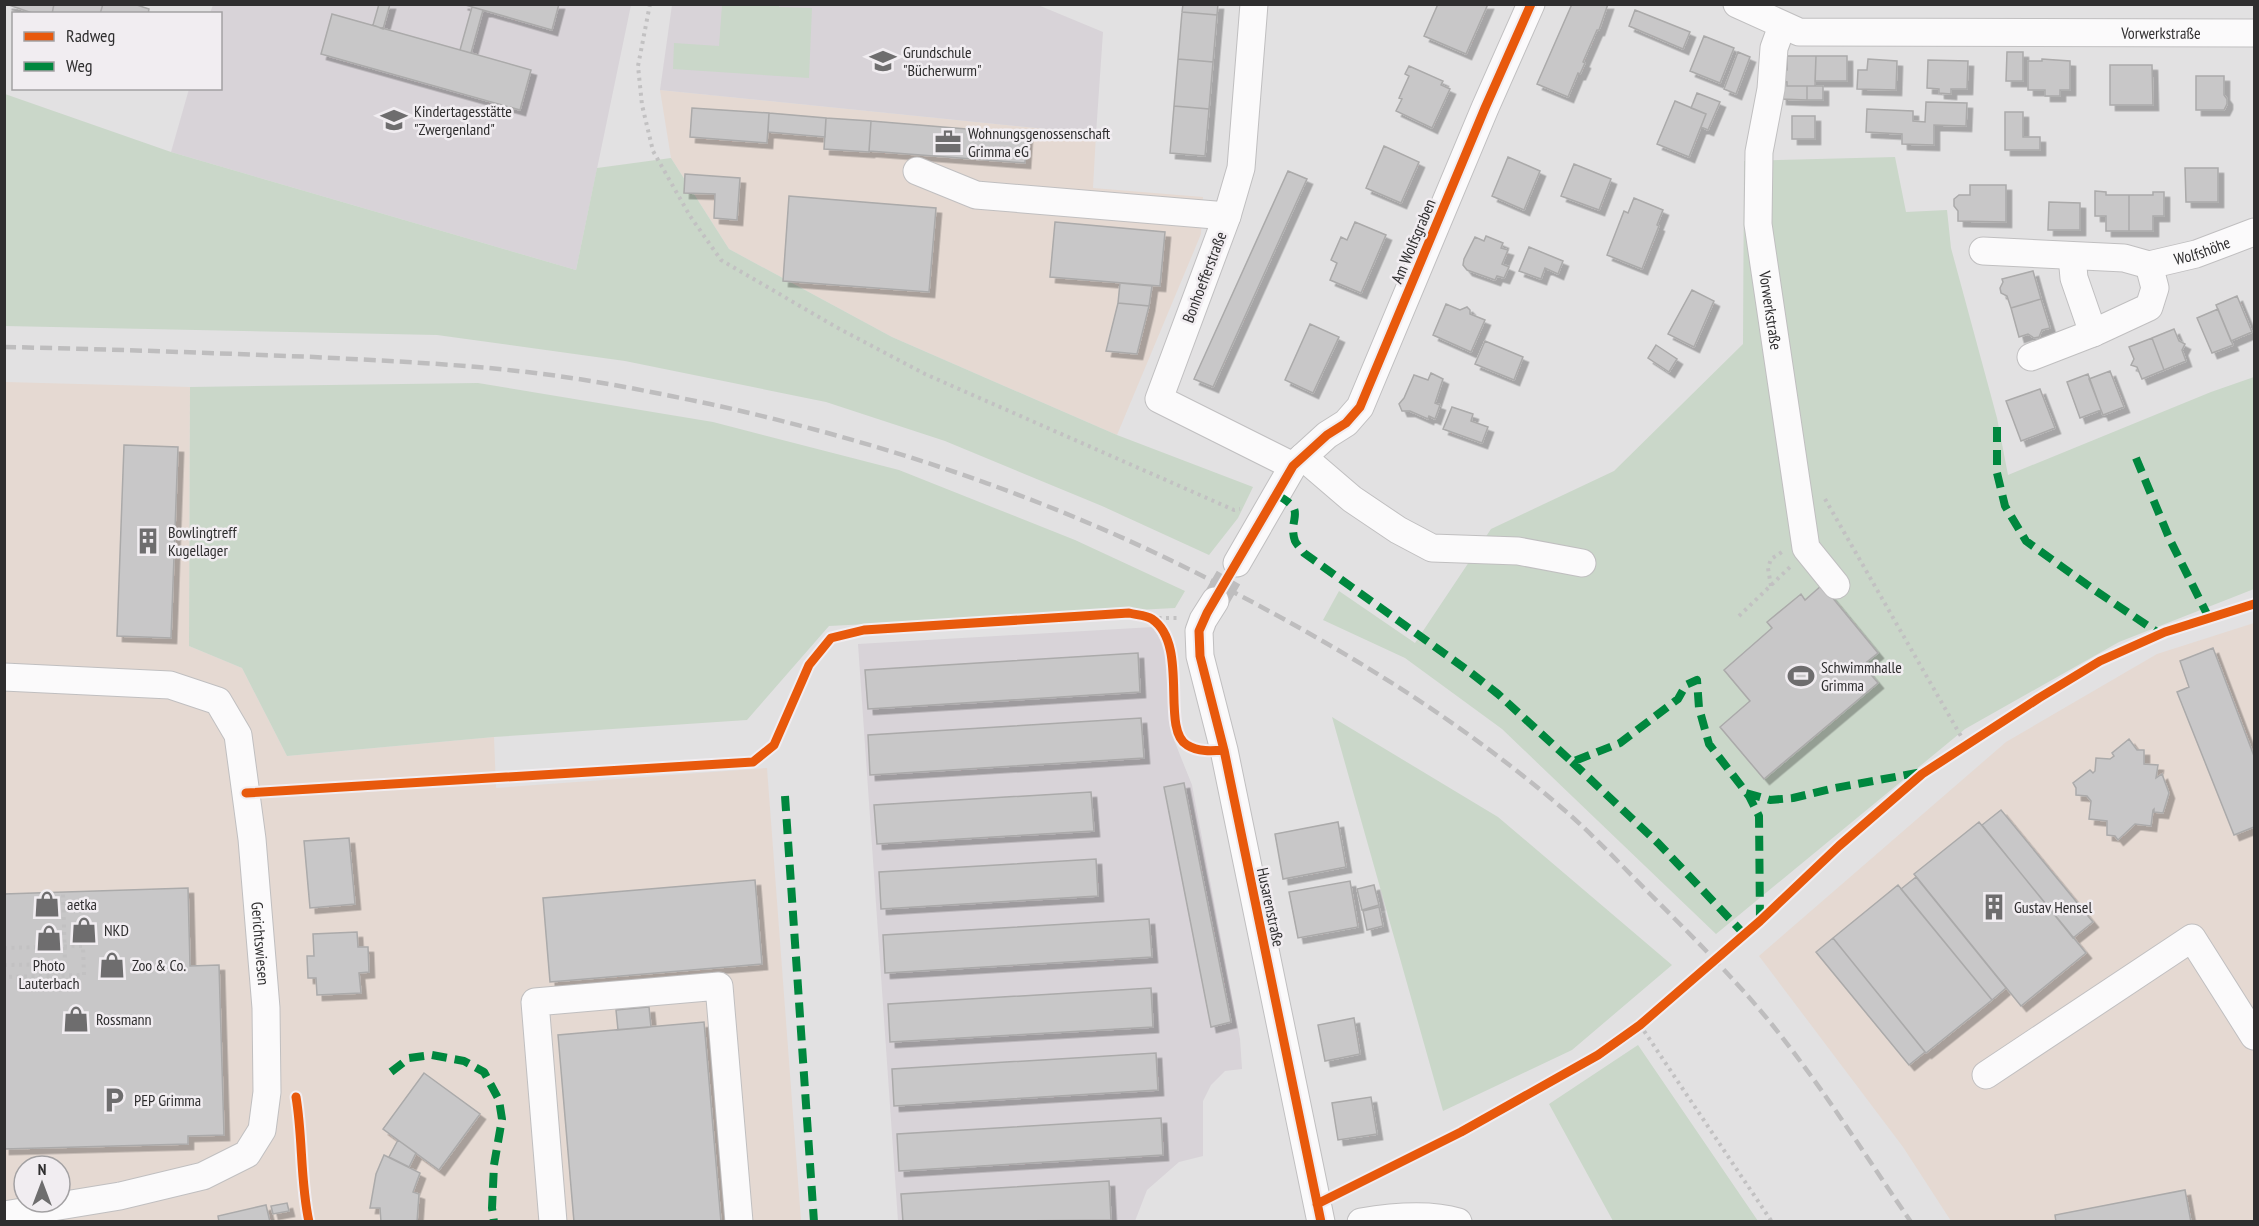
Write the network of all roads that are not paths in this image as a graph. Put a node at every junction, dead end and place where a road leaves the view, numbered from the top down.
1 (1254, 4) edge
2 (1531, 4) edge
3 (1737, 4) edge
4 (1782, 26) junction
5 (2254, 33) edge
6 (916, 171) dead end
7 (1227, 216) junction
8 (2254, 232) edge
9 (1983, 251) dead end
10 (2072, 256) junction
11 (2149, 265) junction
12 (2092, 333) junction
13 (2031, 357) dead end
14 (1298, 462) junction
15 (1237, 563) tunnel mouth
16 (1582, 563) dead end
17 (1836, 585) dead end
18 (1215, 601) tunnel mouth
19 (4, 677) edge
20 (2254, 1036) edge
21 (1986, 1075) dead end
22 (4, 1215) edge
23 (1315, 1216) edge
24 (553, 1221) edge
25 (739, 1221) edge
26 (1361, 1221) edge
27 (1458, 1221) edge

1 - 7 street, Bonhoefferstraße
2 - 14 street, Am Wolfsgraben
3 - 4 street, Vorwerkstraße
4 - 5 street, Vorwerkstraße
4 - 17 street, Vorwerkstraße
6 - 7 street
7 - 14 street, Bonhoefferstraße
8 - 11 street, Wolfshöhe
9 - 10 street, Wolfshöhe
10 - 11 street, Wolfshöhe
10 - 12 street
11 - 12 street
12 - 13 street
14 - 15 street
14 - 16 street
18 - 23 street, Husarenstraße
19 - 22 street, Gerichtswiesen
20 - 21 street
24 - 25 street
26 - 27 street

